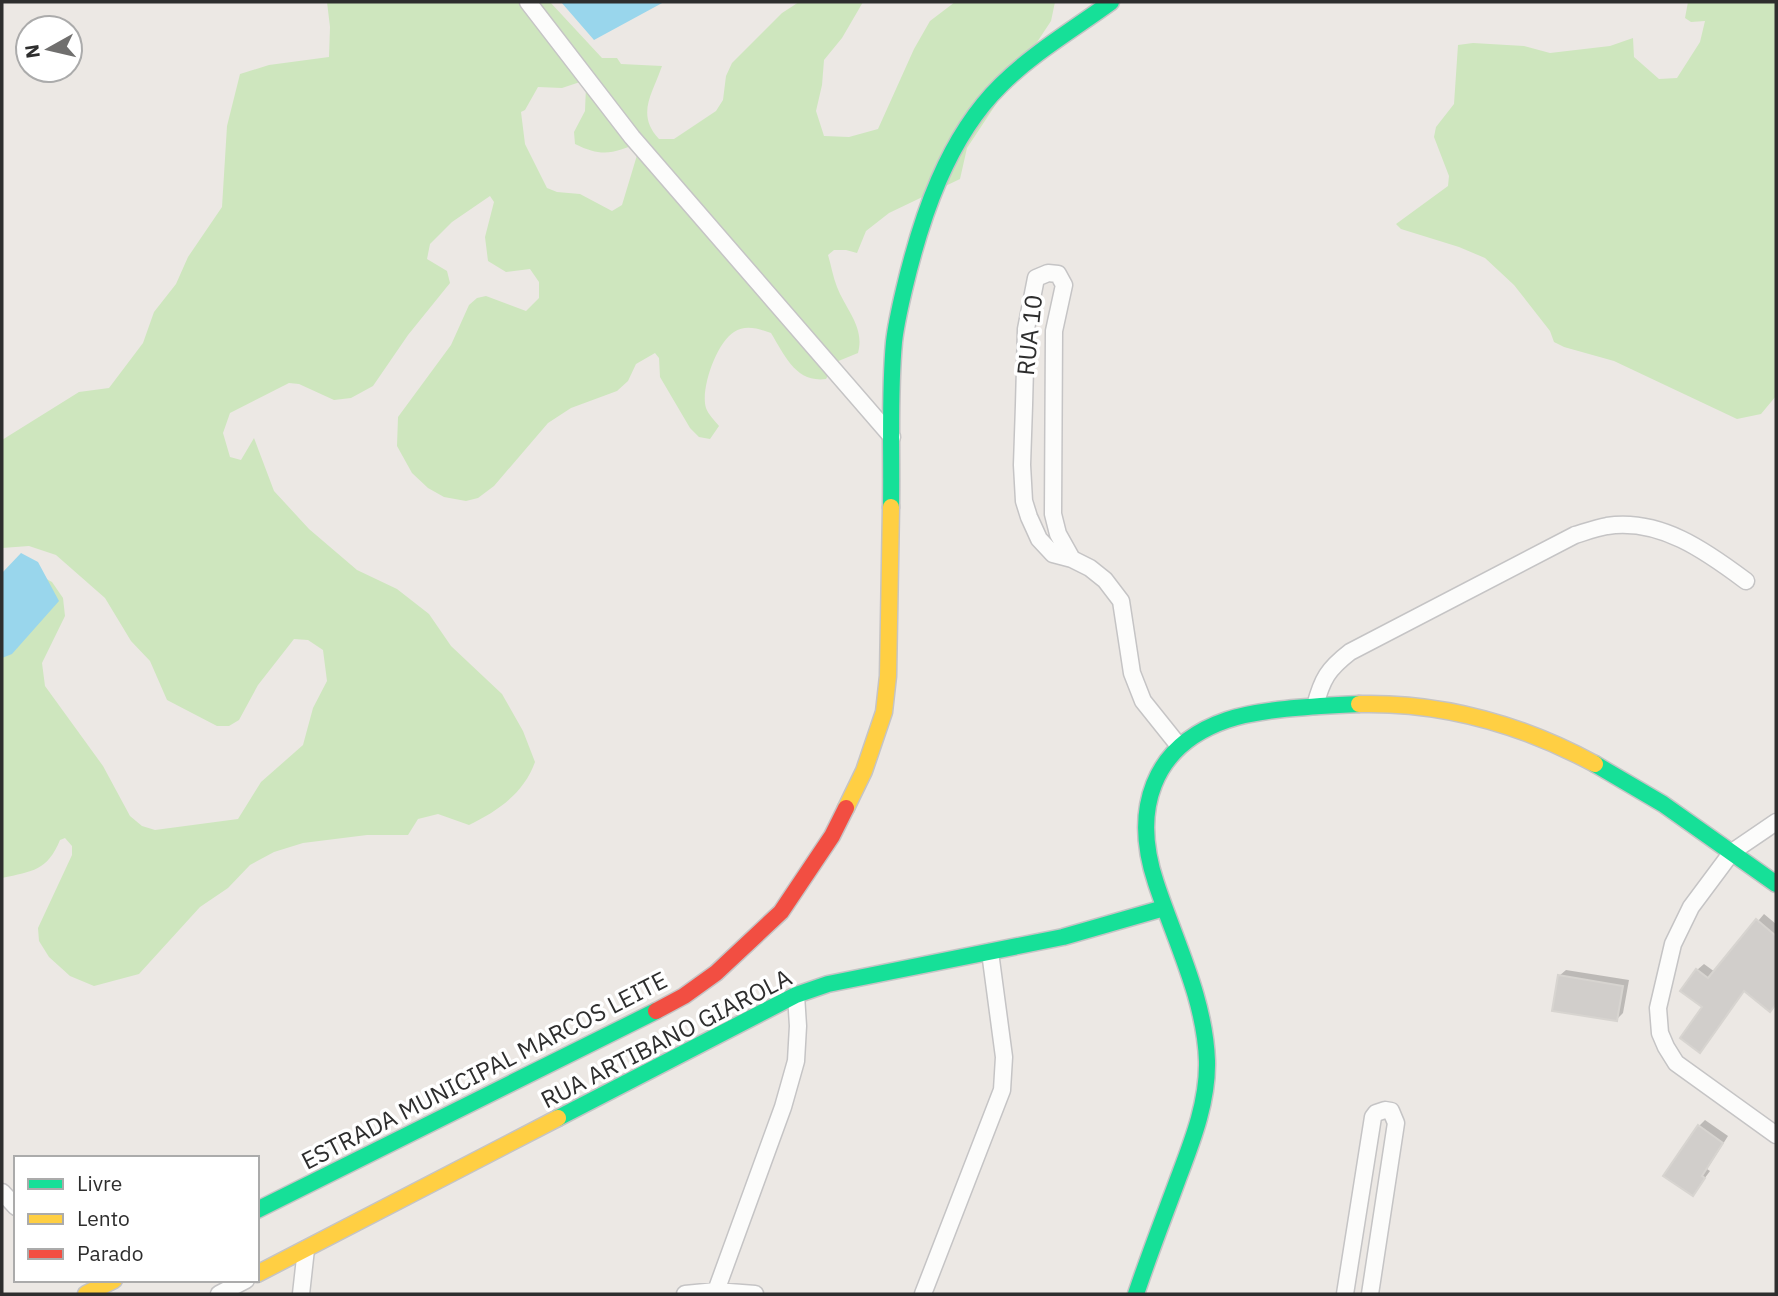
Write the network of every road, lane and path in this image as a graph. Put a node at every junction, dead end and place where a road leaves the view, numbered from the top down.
1 (528, 2) edge
2 (1111, 2) edge
3 (892, 437) junction
4 (1053, 514) junction
5 (1029, 517) junction
6 (1072, 559) junction
7 (1746, 581) dead end
8 (1315, 706) junction
9 (1179, 746) junction
10 (1776, 821) edge
11 (1732, 852) junction
12 (1776, 884) edge
13 (1164, 908) junction
14 (990, 952) junction
15 (796, 995) junction
16 (1776, 1135) edge
17 (2, 1192) edge
18 (14, 1205) edge
19 (259, 1209) edge
20 (306, 1249) junction
21 (259, 1273) edge
22 (107, 1282) edge
23 (242, 1282) edge
24 (87, 1288) edge
25 (716, 1291) junction
26 (219, 1294) edge
27 (301, 1294) edge
28 (685, 1294) edge
29 (755, 1294) edge
30 (923, 1294) edge
31 (1136, 1294) edge
32 (1345, 1294) edge
33 (1370, 1294) edge

1 - 3 street
2 - 3 street, ESTRADA MUNICIPAL MARCOS LEITE
3 - 19 street, ESTRADA MUNICIPAL MARCOS LEITE
4 - 5 street
4 - 5 street, RUA 10
4 - 6 street, RUA 10
5 - 6 street, RUA 10
6 - 9 street, RUA 10
7 - 8 street
8 - 9 street
8 - 11 street
9 - 13 street
10 - 11 street
11 - 12 street
11 - 16 street
13 - 14 street, RUA ARTIBANO GIAROLA
13 - 31 street
14 - 15 street, RUA ARTIBANO GIAROLA
14 - 30 street
15 - 20 street, RUA ARTIBANO GIAROLA
15 - 25 street
17 - 18 street
20 - 21 street, RUA ARTIBANO GIAROLA
20 - 27 street
22 - 24 street
23 - 26 street
25 - 28 street
25 - 29 street
32 - 33 street

